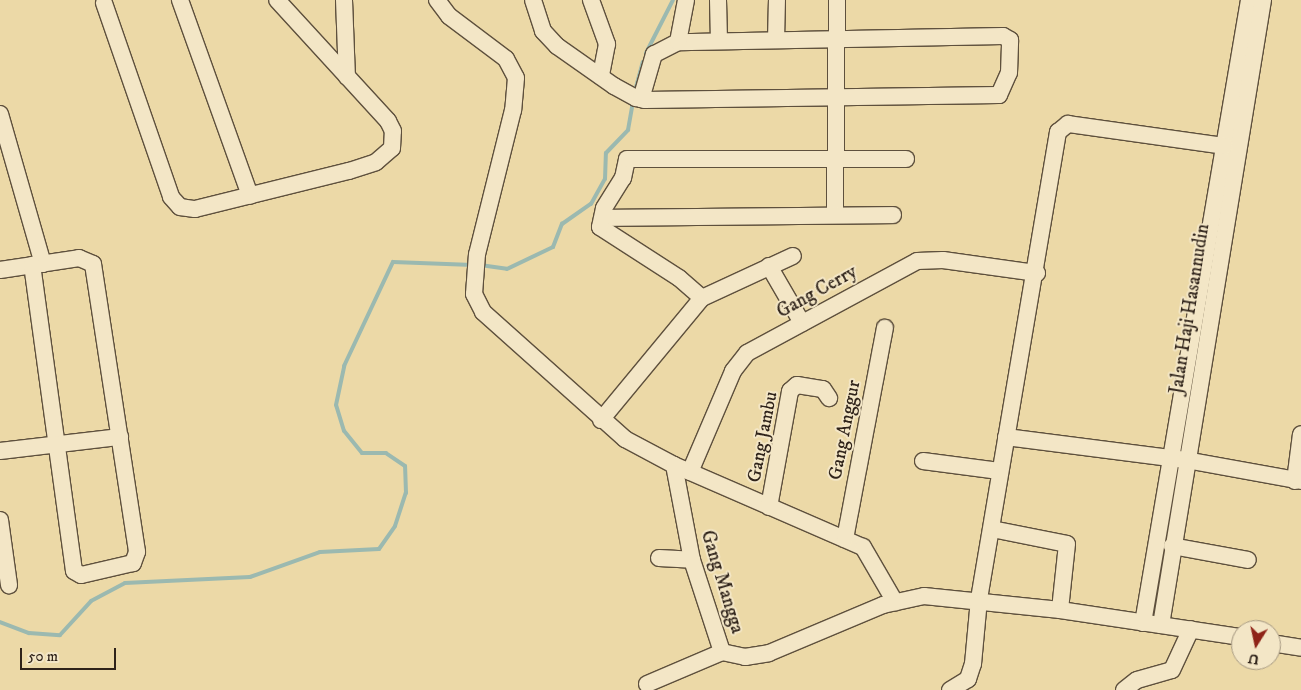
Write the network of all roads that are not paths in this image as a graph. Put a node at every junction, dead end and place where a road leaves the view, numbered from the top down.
1 (180, 0) edge
2 (277, 0) edge
3 (344, 0) edge
4 (437, 0) edge
5 (533, 0) edge
6 (590, 0) edge
7 (686, 0) edge
8 (718, 0) edge
9 (777, 0) edge
10 (837, 0) edge
11 (1249, 0) edge
12 (1263, 0) edge
13 (107, 1) edge
14 (1252, 22) junction
15 (837, 39) junction
16 (776, 40) junction
17 (719, 41) junction
18 (678, 42) junction
19 (600, 76) junction
20 (347, 77) junction
21 (636, 97) junction
22 (836, 99) junction
23 (0, 114) edge
24 (1224, 146) junction
25 (906, 159) dead end
26 (836, 160) junction
27 (250, 196) junction
28 (835, 215) junction
29 (893, 215) dead end
30 (603, 218) junction
31 (793, 256) dead end
32 (37, 264) junction
33 (769, 266) junction
34 (0, 270) edge
35 (1037, 273) junction
36 (702, 298) junction
37 (802, 322) junction
38 (885, 328) dead end
39 (829, 398) dead end
40 (601, 420) junction
41 (1301, 434) edge
42 (120, 437) junction
43 (1006, 437) junction
44 (60, 446) junction
45 (0, 451) edge
46 (1179, 459) junction
47 (923, 461) dead end
48 (674, 465) junction
49 (999, 471) junction
50 (690, 472) junction
51 (1298, 481) edge
52 (769, 507) junction
53 (0, 520) edge
54 (992, 529) junction
55 (845, 539) junction
56 (1172, 546) junction
57 (659, 558) dead end
58 (692, 560) junction
59 (1248, 560) dead end
60 (9, 585) dead end
61 (979, 599) junction
62 (895, 602) junction
63 (1060, 610) junction
64 (1143, 623) junction
65 (1162, 625) junction
66 (1191, 629) junction
67 (1231, 636) edge
68 (1281, 644) edge
69 (1301, 648) edge
70 (722, 652) junction
71 (647, 684) dead end
72 (950, 690) edge
73 (1124, 690) edge

1 - 27 street
2 - 20 street
3 - 20 street
4 - 40 street
5 - 19 street
6 - 19 street
7 - 18 street
8 - 17 street
9 - 16 street
10 - 15 street
11 - 14 street, Jalan Haji Hasannudin
12 - 14 street, Jalan Haji Hasannudin
13 - 27 street
14 - 24 street, Jalan Haji Hasannudin
14 - 46 street, Jalan Haji Hasannudin
15 - 16 street
15 - 22 street
15 - 22 street
16 - 17 street
17 - 18 street
18 - 21 street
19 - 21 street
20 - 27 street
21 - 22 street
22 - 26 street
23 - 32 street
24 - 35 street
24 - 46 street, Jalan Haji Hasannudin
25 - 26 street
26 - 28 street
26 - 30 street
28 - 29 street
28 - 30 street
30 - 36 street
31 - 33 street
32 - 34 street
32 - 42 street
32 - 44 street
33 - 36 street
33 - 37 street
35 - 37 street, Gang Cerry
35 - 43 street
36 - 40 street
37 - 50 street, Gang Cerry
38 - 55 street, Gang Anggur
39 - 52 street, Gang Jambu
40 - 48 street
41 - 51 street
42 - 44 street
42 - 44 street
43 - 46 street
43 - 49 street
44 - 45 street
46 - 51 street
46 - 56 street, Jalan Haji Hasannudin
46 - 64 street, Jalan Haji Hasannudin
47 - 49 street
48 - 50 street
48 - 58 street, Gang Mangga
49 - 54 street
50 - 52 street
52 - 55 street
53 - 60 street
54 - 61 street
54 - 63 street
55 - 62 street
56 - 59 street
56 - 65 street, Jalan Haji Hasannudin
57 - 58 street
58 - 70 street, Gang Mangga
61 - 62 street
61 - 63 street
61 - 72 street
62 - 70 street
63 - 64 street
64 - 65 street
65 - 66 street
66 - 67 street
66 - 73 street
68 - 69 street
70 - 71 street

